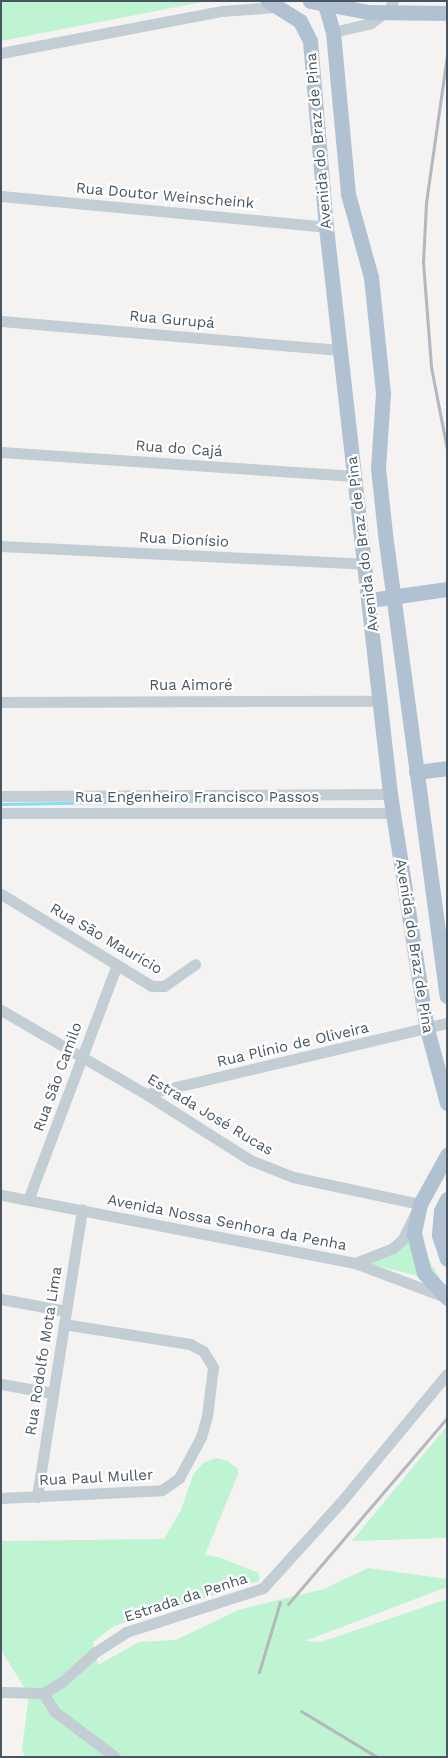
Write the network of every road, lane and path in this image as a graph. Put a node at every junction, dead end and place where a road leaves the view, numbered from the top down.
1 (310, 1) edge
2 (324, 1) edge
3 (393, 1) edge
4 (276, 3) edge
5 (224, 6) edge
6 (447, 13) edge
7 (332, 32) junction
8 (1, 53) edge
9 (1, 196) edge
10 (326, 227) junction
11 (1, 321) edge
12 (340, 350) junction
13 (1, 452) edge
14 (354, 476) junction
15 (1, 546) edge
16 (365, 564) junction
17 (447, 589) edge
18 (395, 597) junction
19 (370, 600) junction
20 (380, 701) junction
21 (1, 702) edge
22 (447, 768) edge
23 (416, 772) junction
24 (346, 794) junction
25 (390, 794) junction
26 (1, 796) edge
27 (83, 805) junction
28 (393, 813) junction
29 (1, 814) edge
30 (346, 814) junction
31 (1, 894) edge
32 (195, 964) dead end
33 (117, 965) junction
34 (447, 996) edge
35 (1, 1010) edge
36 (447, 1023) edge
37 (426, 1029) junction
38 (80, 1058) junction
39 (146, 1094) junction
40 (447, 1103) edge
41 (447, 1155) edge
42 (1, 1195) edge
43 (447, 1199) edge
44 (28, 1200) junction
45 (420, 1204) junction
46 (82, 1210) junction
47 (447, 1260) edge
48 (355, 1263) junction
49 (1, 1298) edge
50 (447, 1298) edge
51 (66, 1311) junction
52 (64, 1324) junction
53 (447, 1374) edge
54 (1, 1384) edge
55 (52, 1393) junction
56 (37, 1496) junction
57 (1, 1498) edge
58 (1, 1692) edge
59 (43, 1693) junction
60 (115, 1757) edge

1 - 6 main road, bridge
2 - 7 main road, Avenida do Braz de Pina
3 - 7 street
4 - 5 street
4 - 10 main road, Avenida do Braz de Pina
5 - 8 street
7 - 18 main road, Avenida do Braz de Pina
9 - 10 street, Rua Doutor Weinscheink
10 - 12 main road, Avenida do Braz de Pina
11 - 12 street, Rua Gurupá
12 - 14 main road, Avenida do Braz de Pina
13 - 14 street, Rua do Cajá
14 - 16 main road, Avenida do Braz de Pina
15 - 16 street, Rua Dionísio
16 - 19 main road, Avenida do Braz de Pina
17 - 18 main road
18 - 19 main road
18 - 23 main road, Avenida do Braz de Pina
19 - 20 main road, Avenida do Braz de Pina
20 - 21 street, Rua Aimoré
20 - 25 main road, Avenida do Braz de Pina
22 - 23 main road
23 - 34 main road, Avenida do Braz de Pina
24 - 25 street, Rua Engenheiro Francisco Passos
24 - 27 street, Rua Engenheiro Francisco Passos
24 - 30 street
25 - 28 main road, Avenida do Braz de Pina
26 - 27 street, Rua Engenheiro Francisco Passos
27 - 29 street, Rua Engenheiro Francisco Passos
27 - 30 street, Rua Engenheiro Francisco Passos
28 - 30 street, Rua Engenheiro Francisco Passos
28 - 37 main road, Avenida do Braz de Pina
31 - 33 street, Rua São Maurício
32 - 33 street, Rua São Maurício
33 - 38 street, Rua São Camilo
35 - 38 street, Estrada José Rucas
36 - 37 street, Rua Plínio de Oliveira
37 - 39 street, Rua Plínio de Oliveira
37 - 40 main road, Avenida do Braz de Pina
38 - 39 street, Estrada José Rucas
38 - 44 street, Rua São Camilo
39 - 45 street, Estrada José Rucas
41 - 45 main road
42 - 44 street, Avenida Nossa Senhora da Penha
43 - 47 main road
44 - 46 street, Avenida Nossa Senhora da Penha
45 - 48 street, Avenida Nossa Senhora da Penha
45 - 50 main road
46 - 48 street, Avenida Nossa Senhora da Penha
46 - 51 street, Rua Rodolfo Mota Lima
48 - 50 street
49 - 51 street
51 - 52 street, Rua Rodolfo Mota Lima
52 - 55 street, Rua Rodolfo Mota Lima
52 - 56 street, Rua Paul Muller
53 - 59 street, Estrada da Penha
54 - 55 street
55 - 56 street, Rua Rodolfo Mota Lima
56 - 57 street, Rua Paul Muller
58 - 59 street
59 - 60 street

